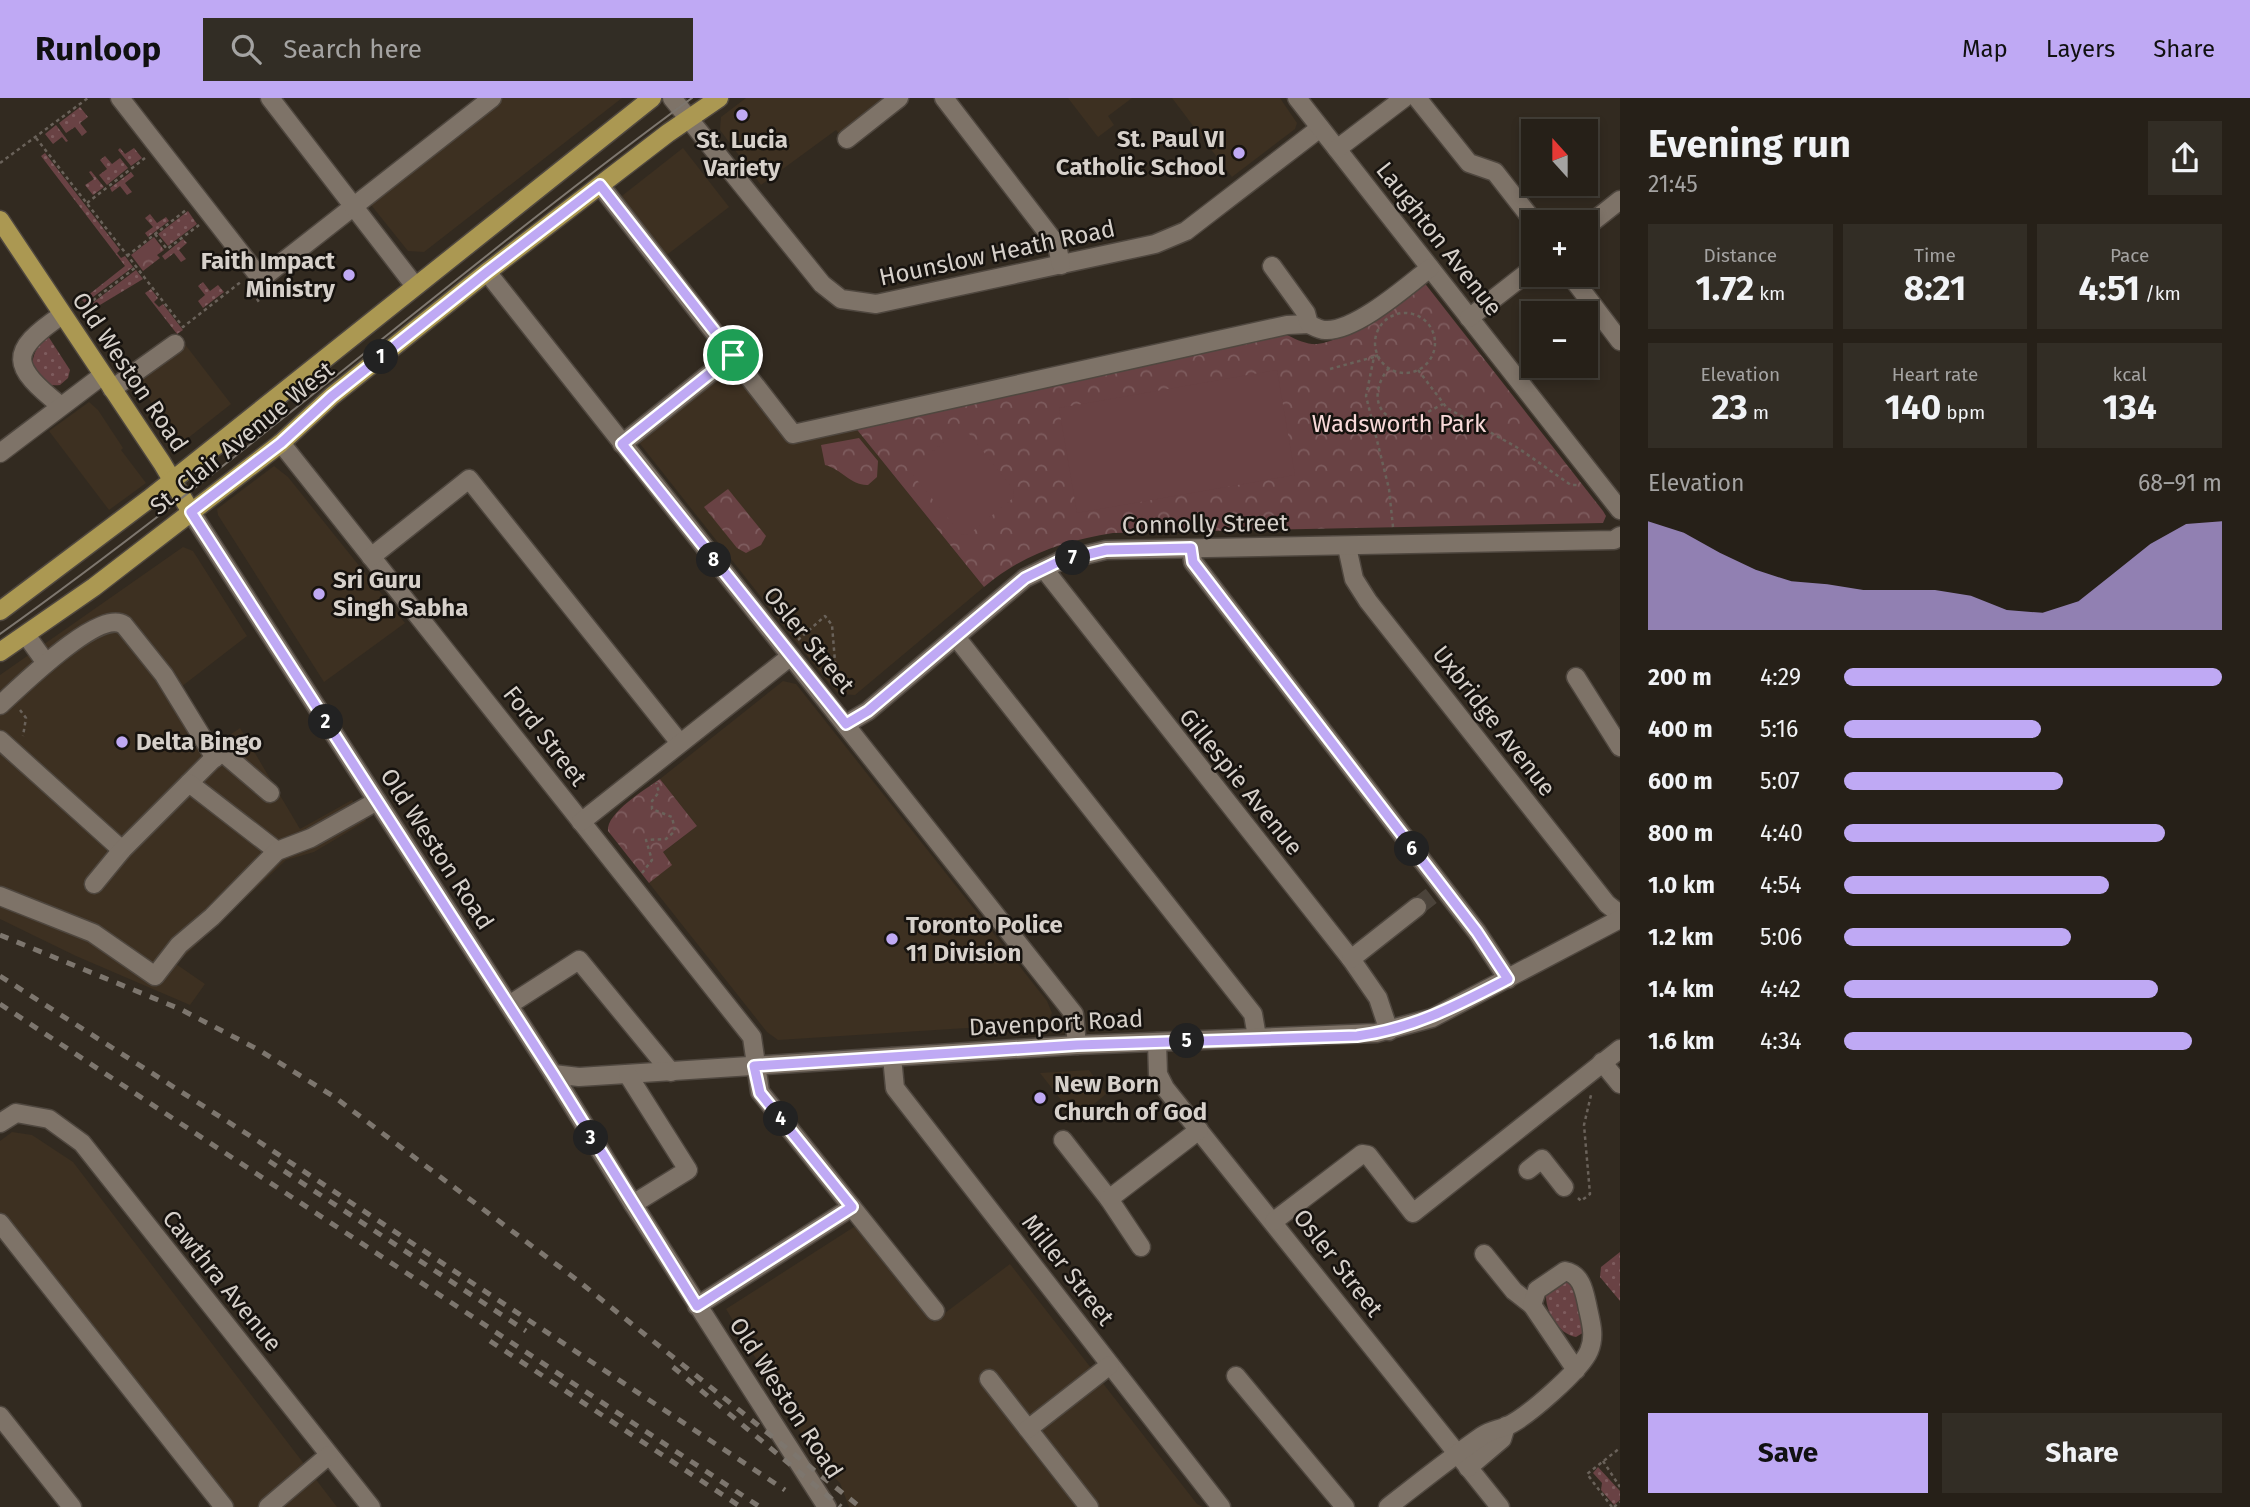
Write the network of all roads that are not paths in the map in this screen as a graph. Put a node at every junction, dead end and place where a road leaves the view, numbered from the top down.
1 (120, 98) edge
2 (270, 98) edge
3 (492, 98) edge
4 (652, 98) edge
5 (672, 98) edge
6 (719, 98) edge
7 (899, 98) edge
8 (944, 98) edge
9 (1297, 98) edge
10 (1404, 98) edge
11 (1417, 98) edge
12 (690, 119) junction
13 (1320, 128) junction
14 (847, 139) dead end
15 (1337, 149) junction
16 (600, 185) junction
17 (1620, 200) edge
18 (353, 206) junction
19 (1525, 210) edge
20 (1598, 217) edge
21 (0, 220) edge
22 (1061, 265) junction
23 (1272, 266) dead end
24 (1430, 268) junction
25 (487, 272) junction
26 (1521, 277) edge
27 (415, 286) junction
28 (1579, 287) edge
29 (62, 315) junction
30 (1469, 318) junction
31 (1309, 324) junction
32 (1620, 341) edge
33 (175, 344) dead end
34 (733, 355) junction
35 (108, 382) junction
36 (61, 406) junction
37 (281, 443) junction
38 (622, 444) junction
39 (0, 453) edge
40 (173, 479) junction
41 (1620, 510) edge
42 (191, 512) junction
43 (1620, 536) edge
44 (1347, 547) junction
45 (1191, 548) junction
46 (371, 557) junction
47 (1044, 569) junction
48 (0, 611) edge
49 (26, 635) junction
50 (956, 637) junction
51 (793, 649) junction
52 (0, 652) edge
53 (46, 663) junction
54 (1576, 677) dead end
55 (5, 701) edge
56 (846, 724) junction
57 (0, 740) edge
58 (680, 743) junction
59 (1620, 747) edge
60 (215, 758) junction
61 (189, 783) junction
62 (270, 793) dead end
63 (377, 801) junction
64 (581, 822) junction
65 (122, 850) junction
66 (277, 851) junction
67 (94, 884) dead end
68 (0, 896) edge
69 (1417, 907) tunnel mouth
70 (1620, 917) edge
71 (1351, 959) junction
72 (1508, 979) junction
73 (509, 1005) junction
74 (1389, 1031) junction
75 (1257, 1037) junction
76 (1157, 1042) junction
77 (1077, 1045) junction
78 (1620, 1049) edge
79 (892, 1057) junction
80 (1602, 1062) junction
81 (754, 1066) junction
82 (671, 1072) junction
83 (553, 1074) junction
84 (628, 1075) junction
85 (1620, 1084) edge
86 (0, 1123) edge
87 (1199, 1130) junction
88 (1063, 1140) dead end
89 (1528, 1170) dead end
90 (1564, 1187) road end
91 (1110, 1199) junction
92 (632, 1204) junction
93 (852, 1207) junction
94 (1274, 1221) junction
95 (0, 1223) edge
96 (1141, 1247) dead end
97 (1484, 1254) dead end
98 (1532, 1305) junction
99 (697, 1306) junction
100 (935, 1311) dead end
101 (1110, 1365) junction
102 (1576, 1370) junction
103 (1236, 1376) dead end
104 (989, 1379) dead end
105 (0, 1416) edge
106 (1028, 1429) junction
107 (330, 1455) junction
108 (1462, 1461) junction
109 (72, 1507) edge
110 (223, 1507) edge
111 (268, 1507) edge
112 (371, 1507) edge
113 (827, 1507) edge
114 (1089, 1507) edge
115 (1221, 1507) edge
116 (1345, 1507) edge
117 (1388, 1507) edge
118 (1500, 1507) edge

1 - 18 street
2 - 18 street
3 - 18 street
4 - 27 main road, St. Clair Avenue West
5 - 12 street, Hounslow Heath Road
6 - 12 main road, St. Clair Avenue West
7 - 14 street
8 - 22 street
9 - 13 street, Laughton Avenue
10 - 15 street
11 - 19 street
12 - 16 main road, St. Clair Avenue West
12 - 22 street, Hounslow Heath Road
13 - 15 street, Laughton Avenue
13 - 22 street, Hounslow Heath Road
15 - 24 street, Laughton Avenue
16 - 25 main road, St. Clair Avenue West
16 - 34 street
17 - 20 street
18 - 27 street
21 - 29 main road, Old Weston Road
23 - 31 street
24 - 30 street, Laughton Avenue
24 - 31 street
25 - 37 main road, St. Clair Avenue West
25 - 38 street, Osler Street
26 - 30 street
27 - 40 main road, St. Clair Avenue West
28 - 32 street
29 - 35 main road, Old Weston Road
29 - 36 street
30 - 41 street, Laughton Avenue
31 - 34 street
33 - 35 street
34 - 38 street
35 - 36 street
35 - 40 main road, Old Weston Road
36 - 39 street
37 - 42 main road, St. Clair Avenue West
37 - 46 street, Ford Street
38 - 51 street, Osler Street
40 - 42 main road, Old Weston Road
40 - 48 main road, St. Clair Avenue West
42 - 49 main road, St. Clair Avenue West
42 - 63 street, Old Weston Road
43 - 44 street, Connolly Street
44 - 45 street, Connolly Street
44 - 70 street, Uxbridge Avenue
45 - 47 street, Connolly Street
45 - 72 street
46 - 58 street
46 - 64 street, Ford Street
47 - 50 street, Connolly Street
47 - 71 street, Gillespie Avenue
49 - 52 main road, St. Clair Avenue West
49 - 53 street
50 - 56 street, Connolly Street
50 - 75 street
51 - 56 street, Osler Street
51 - 58 street
53 - 55 street
53 - 60 street
54 - 59 street
56 - 77 street, Osler Street
57 - 65 street
58 - 64 street
60 - 61 street
60 - 62 street
61 - 65 street
61 - 66 street
63 - 66 street
63 - 73 street, Old Weston Road
64 - 81 street, Ford Street
65 - 67 street
66 - 68 street
69 - 71 street
70 - 72 street, Davenport Road
71 - 74 street, Gillespie Avenue
72 - 74 street, Davenport Road
73 - 82 street
73 - 83 street, Old Weston Road
74 - 75 street, Davenport Road
75 - 76 street, Davenport Road
76 - 77 street, Davenport Road
76 - 87 street, Osler Street
77 - 79 street, Davenport Road
78 - 80 street
79 - 81 street, Davenport Road
79 - 101 street, Miller Street
80 - 85 street
80 - 94 street
81 - 82 street, Davenport Road
81 - 93 street, Ford Street
82 - 84 street, Davenport Road
83 - 84 street, Davenport Road
83 - 92 street, Old Weston Road
84 - 92 street
86 - 107 street, Cawthra Avenue
87 - 91 street
87 - 94 street, Osler Street
88 - 91 street
89 - 90 street
91 - 96 street
92 - 99 street, Old Weston Road
93 - 99 street
93 - 100 street, Ford Street
94 - 108 street, Osler Street
95 - 110 street
97 - 98 street
98 - 102 street
98 - 102 street
99 - 113 street, Old Weston Road
101 - 106 street
101 - 115 street, Miller Street
102 - 108 street
103 - 116 street
104 - 106 street
105 - 109 street
106 - 114 street
107 - 111 street
107 - 112 street, Cawthra Avenue
108 - 117 street
108 - 118 street, Osler Street

